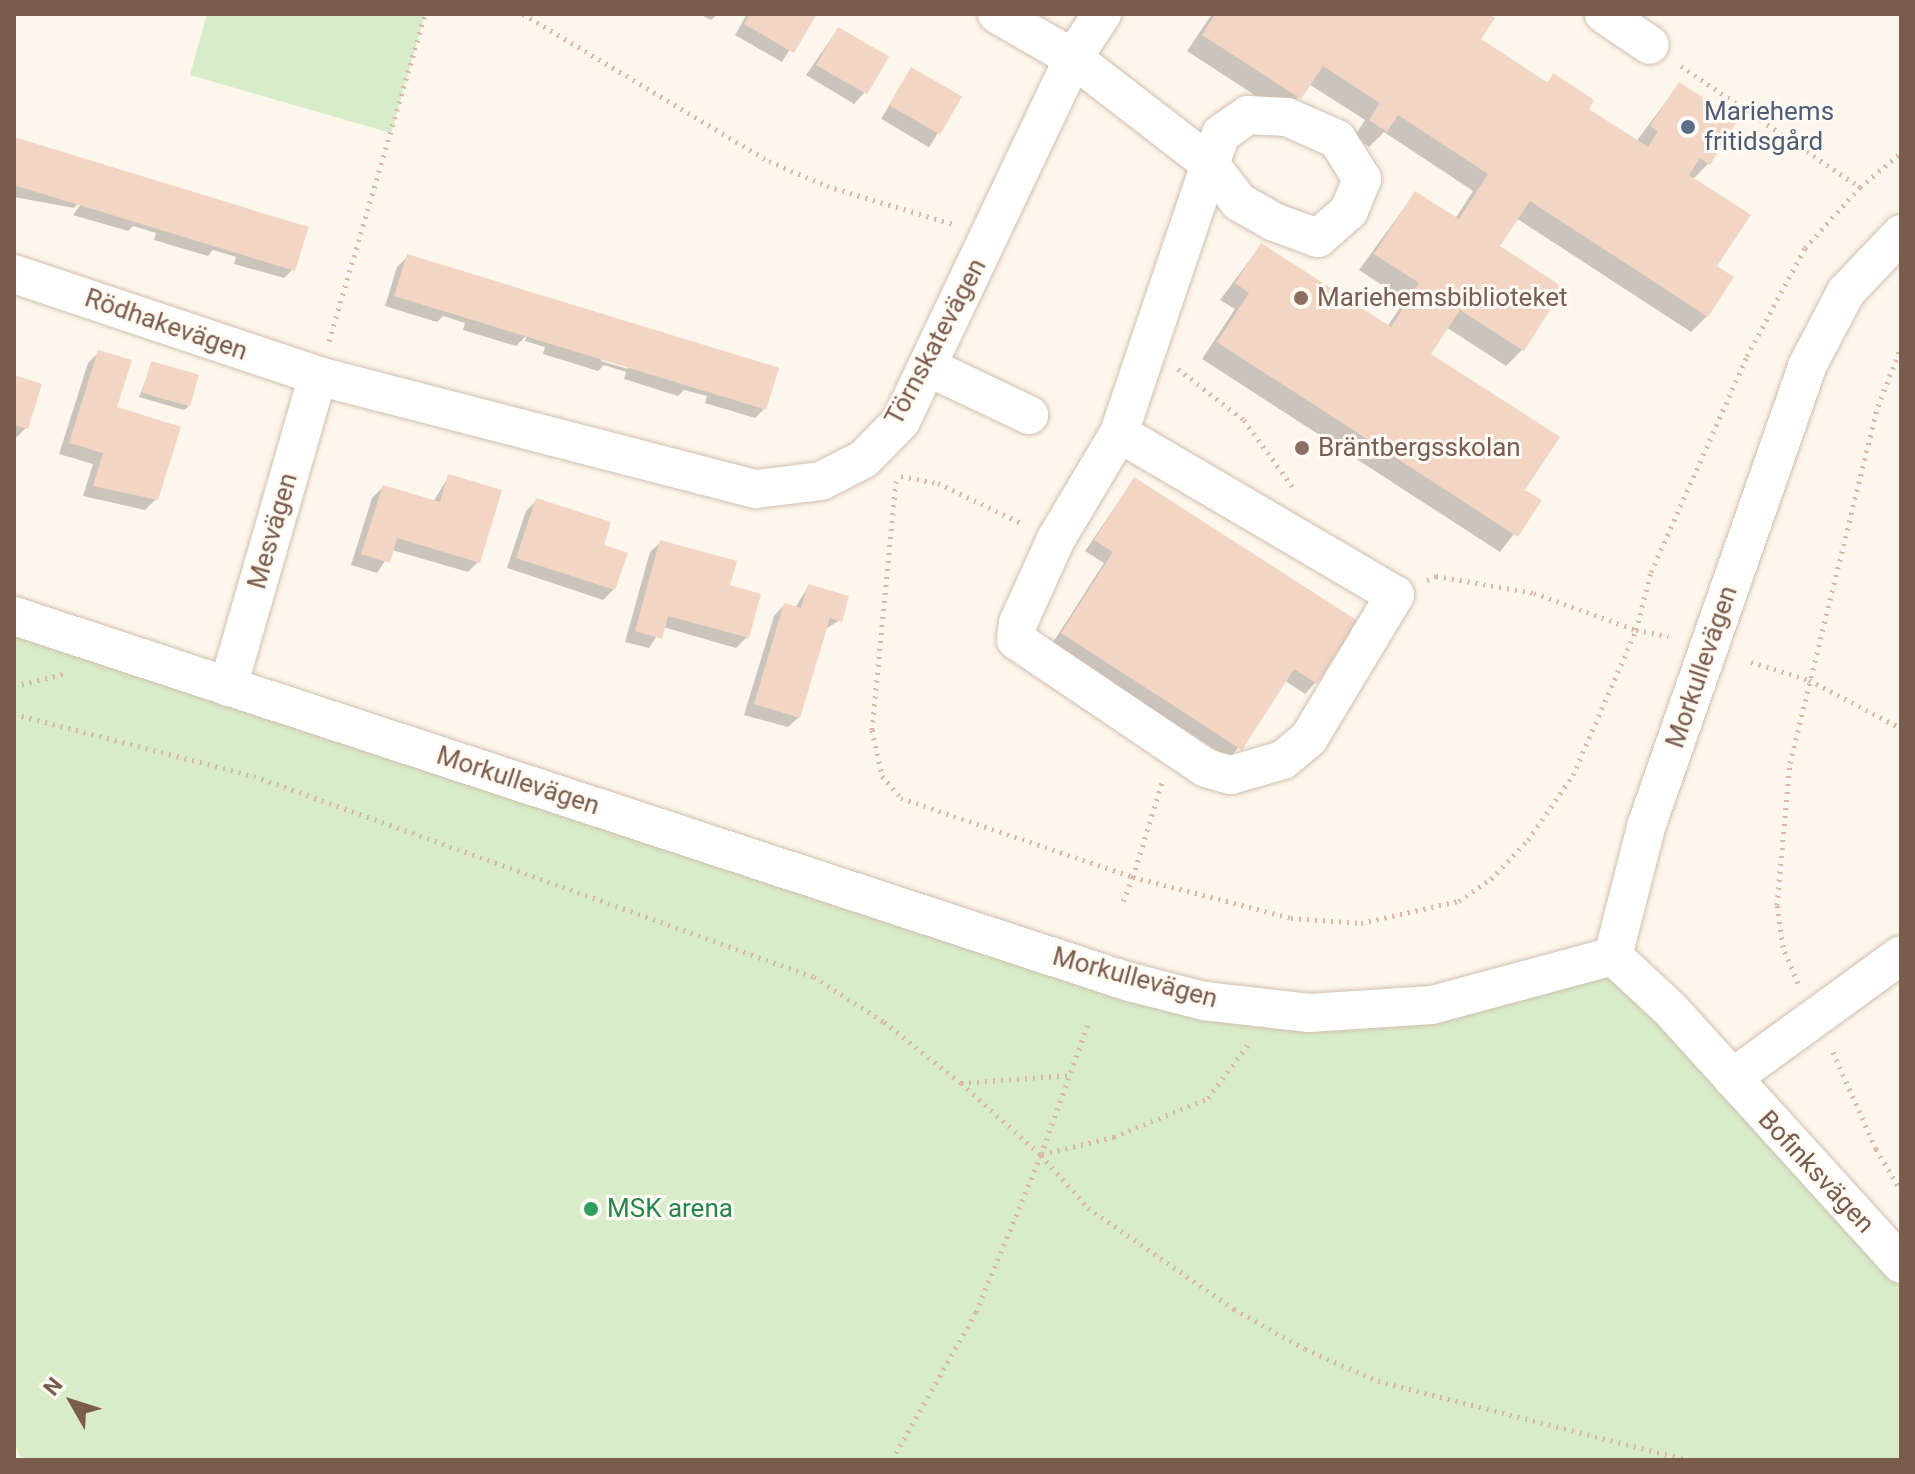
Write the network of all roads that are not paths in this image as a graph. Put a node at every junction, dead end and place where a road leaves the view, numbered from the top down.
1 (997, 14) edge
2 (1102, 14) edge
3 (1604, 14) edge
4 (1650, 45) road end
5 (1073, 58) junction
6 (1901, 234) edge
7 (14, 274) edge
8 (928, 367) junction
9 (318, 376) junction
10 (1029, 415) dead end
11 (1119, 433) junction
12 (14, 616) edge
13 (228, 687) junction
14 (1901, 955) edge
15 (1613, 956) junction
16 (1732, 1078) junction
17 (1901, 1264) edge

1 - 5 street
2 - 5 street, Törnskatevägen
3 - 4 street
5 - 8 street, Törnskatevägen
5 - 11 street
6 - 15 street, Morkullevägen
7 - 9 street, Rödhakevägen
8 - 9 street, Törnskatevägen
8 - 10 street
9 - 13 street, Mesvägen
11 - 11 street
12 - 13 street, Morkullevägen
13 - 15 street, Morkullevägen
14 - 16 street
15 - 16 street, Bofinksvägen
16 - 17 street, Bofinksvägen

